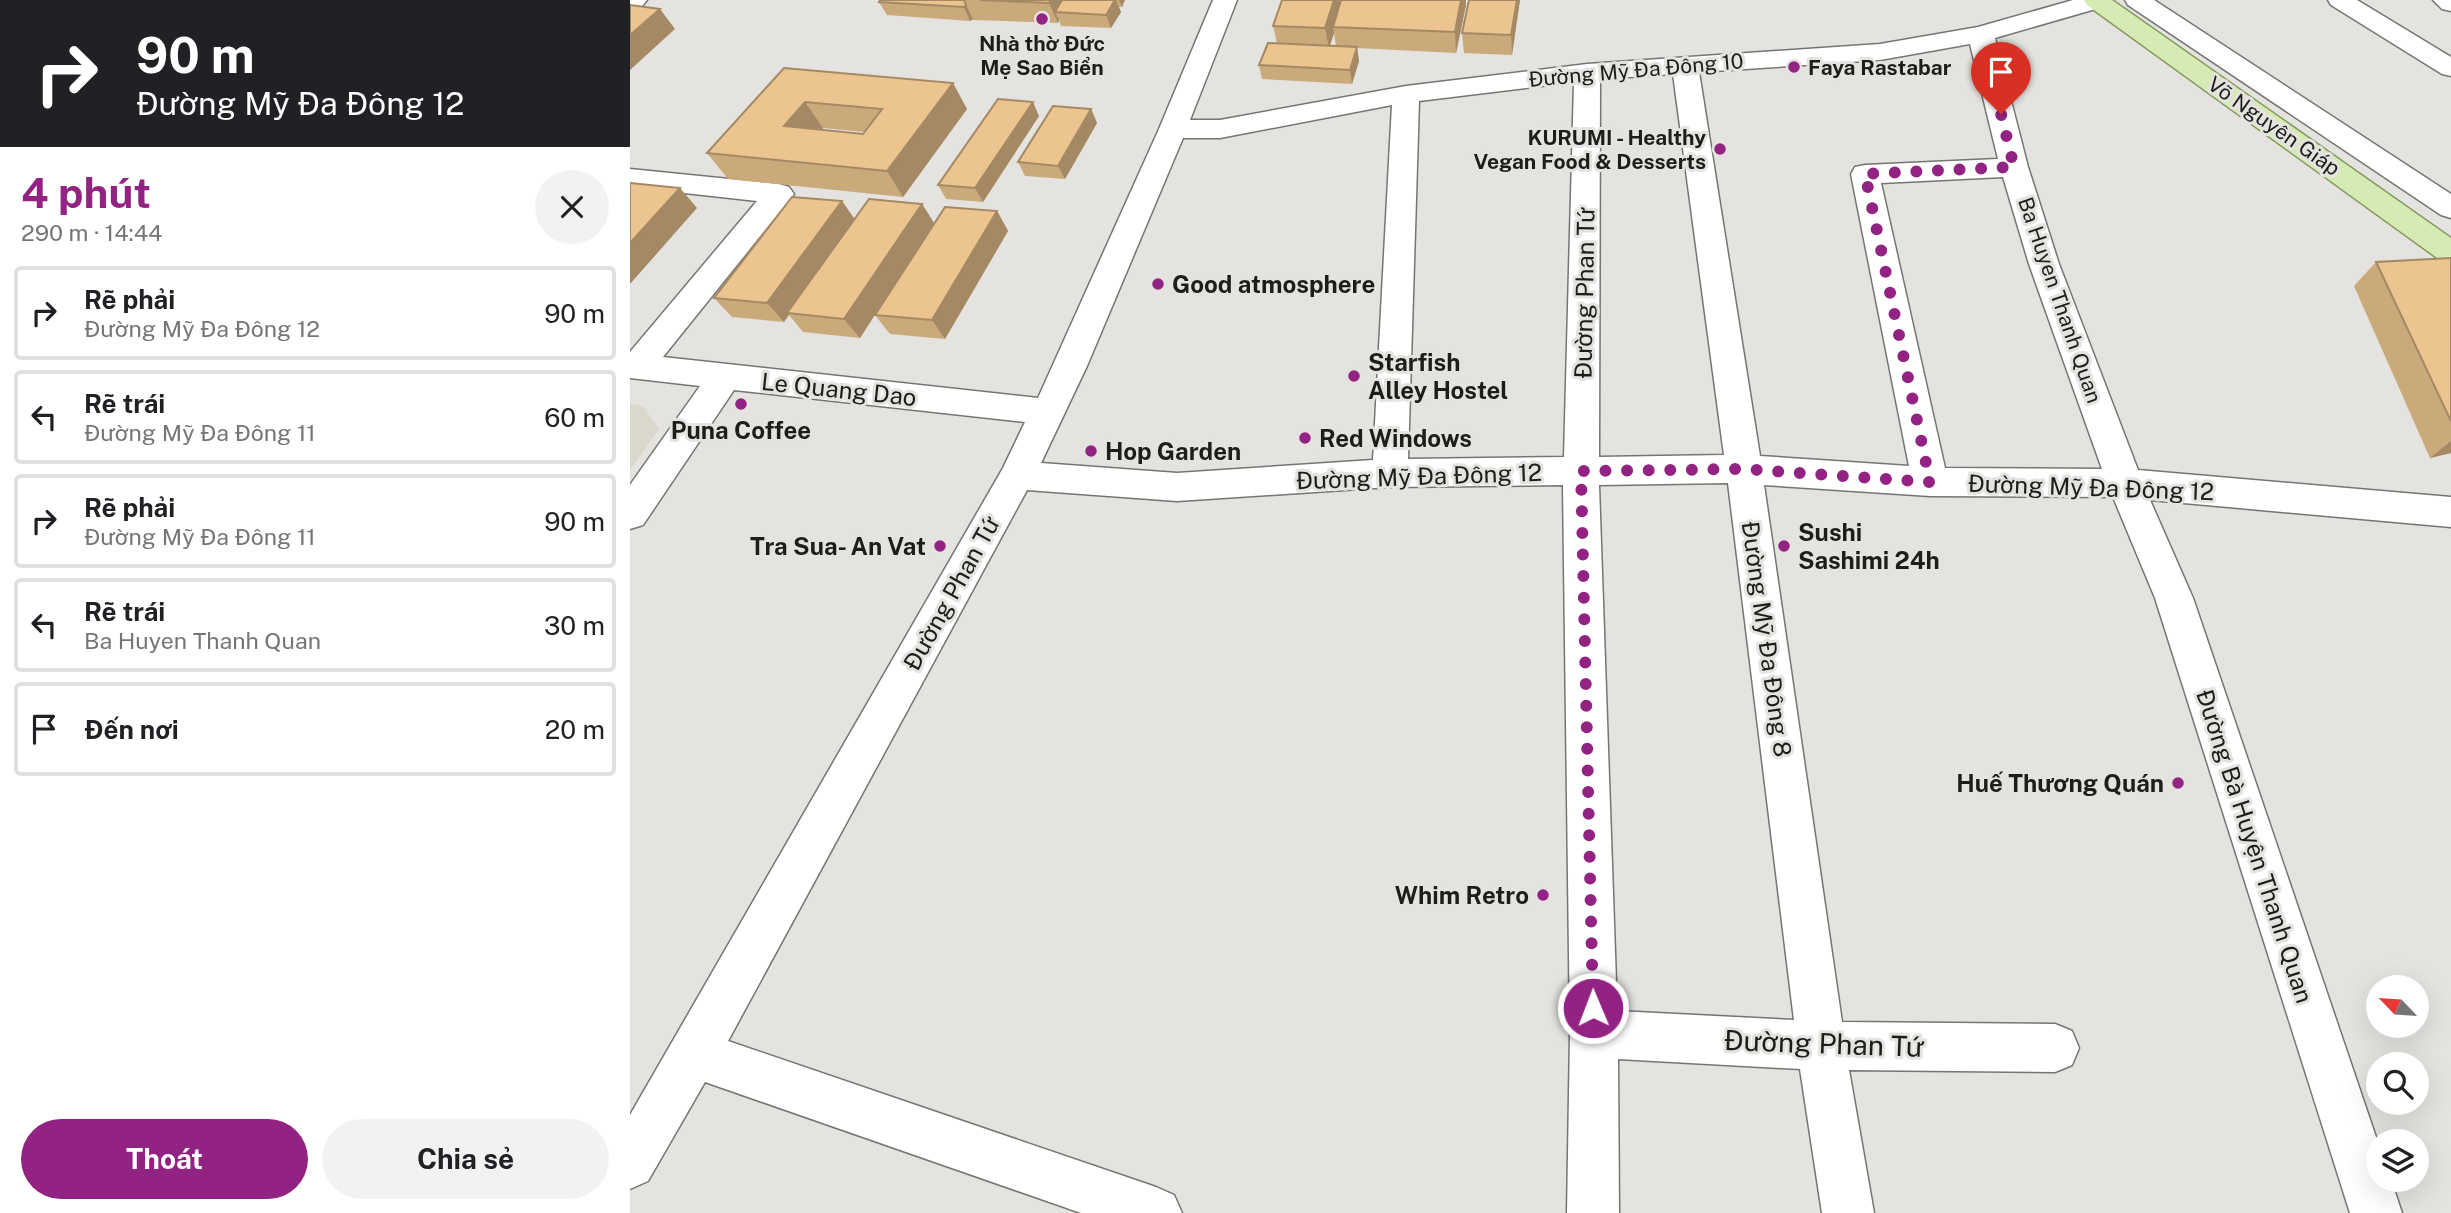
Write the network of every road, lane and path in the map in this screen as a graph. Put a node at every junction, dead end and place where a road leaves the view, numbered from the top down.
1 (635, 0) edge
2 (1225, 0) edge
3 (2098, 0) edge
4 (2340, 0) edge
5 (2445, 0) edge
6 (2139, 3) edge
7 (2451, 4) edge
8 (630, 5) edge
9 (1981, 34) junction
10 (1685, 64) junction
11 (2451, 68) edge
12 (1587, 72) junction
13 (1406, 94) junction
14 (1173, 130) junction
15 (2014, 167) junction
16 (630, 178) edge
17 (2451, 208) edge
18 (2451, 225) edge
19 (2451, 253) edge
20 (633, 366) edge
21 (725, 377) junction
22 (1048, 412) junction
23 (1744, 469) junction
24 (1581, 471) junction
25 (1391, 473) junction
26 (1017, 475) junction
27 (1930, 482) junction
28 (2125, 483) junction
29 (2451, 512) edge
30 (630, 514) edge
31 (1594, 1034) junction
32 (1821, 1046) junction
33 (2056, 1048) dead end
34 (694, 1054) junction
35 (630, 1163) edge
36 (1156, 1213) edge
37 (1593, 1213) edge
38 (1848, 1213) edge
39 (2376, 1213) edge

1 - 8 street
2 - 14 street, Đường Phan Tứ
3 - 9 street, Đường Mỹ Đa Đông 10
3 - 19 main road, Võ Nguyên Giáp
4 - 11 street
5 - 7 street
6 - 17 street
6 - 18 main road, Võ Nguyên Giáp
9 - 10 street, Đường Mỹ Đa Đông 10
9 - 15 street, Ba Huyen Thanh Quan
10 - 12 street, Đường Mỹ Đa Đông 10
10 - 23 street, Đường Mỹ Đa Đông 8
12 - 13 street, Đường Mỹ Đa Đông 10
12 - 24 street, Đường Phan Tứ
13 - 14 street, Đường Mỹ Đa Đông 10
13 - 25 street
14 - 22 street, Đường Phan Tứ
15 - 27 street
15 - 28 street, Ba Huyen Thanh Quan
16 - 20 street
20 - 21 street, Le Quang Dao
21 - 22 street, Le Quang Dao
21 - 30 street
22 - 26 street, Đường Phan Tứ
23 - 24 street, Đường Mỹ Đa Đông 12
23 - 27 street, Đường Mỹ Đa Đông 12
23 - 32 street, Đường Mỹ Đa Đông 8
24 - 25 street, Đường Mỹ Đa Đông 12
24 - 31 street, Đường Phan Tứ
25 - 26 street, Đường Mỹ Đa Đông 12
26 - 34 street, Đường Phan Tứ
27 - 28 street, Đường Mỹ Đa Đông 12
28 - 29 street, Đường Mỹ Đa Đông 12
28 - 39 street, Đường Bà Huyện Thanh Quan
31 - 32 street, Đường Phan Tứ
31 - 37 street, Đường Phan Tứ
32 - 33 street, Đường Phan Tứ
32 - 38 street, Đường Mỹ Đa Đông 8
34 - 35 street, Đường Phan Tứ
34 - 36 street

